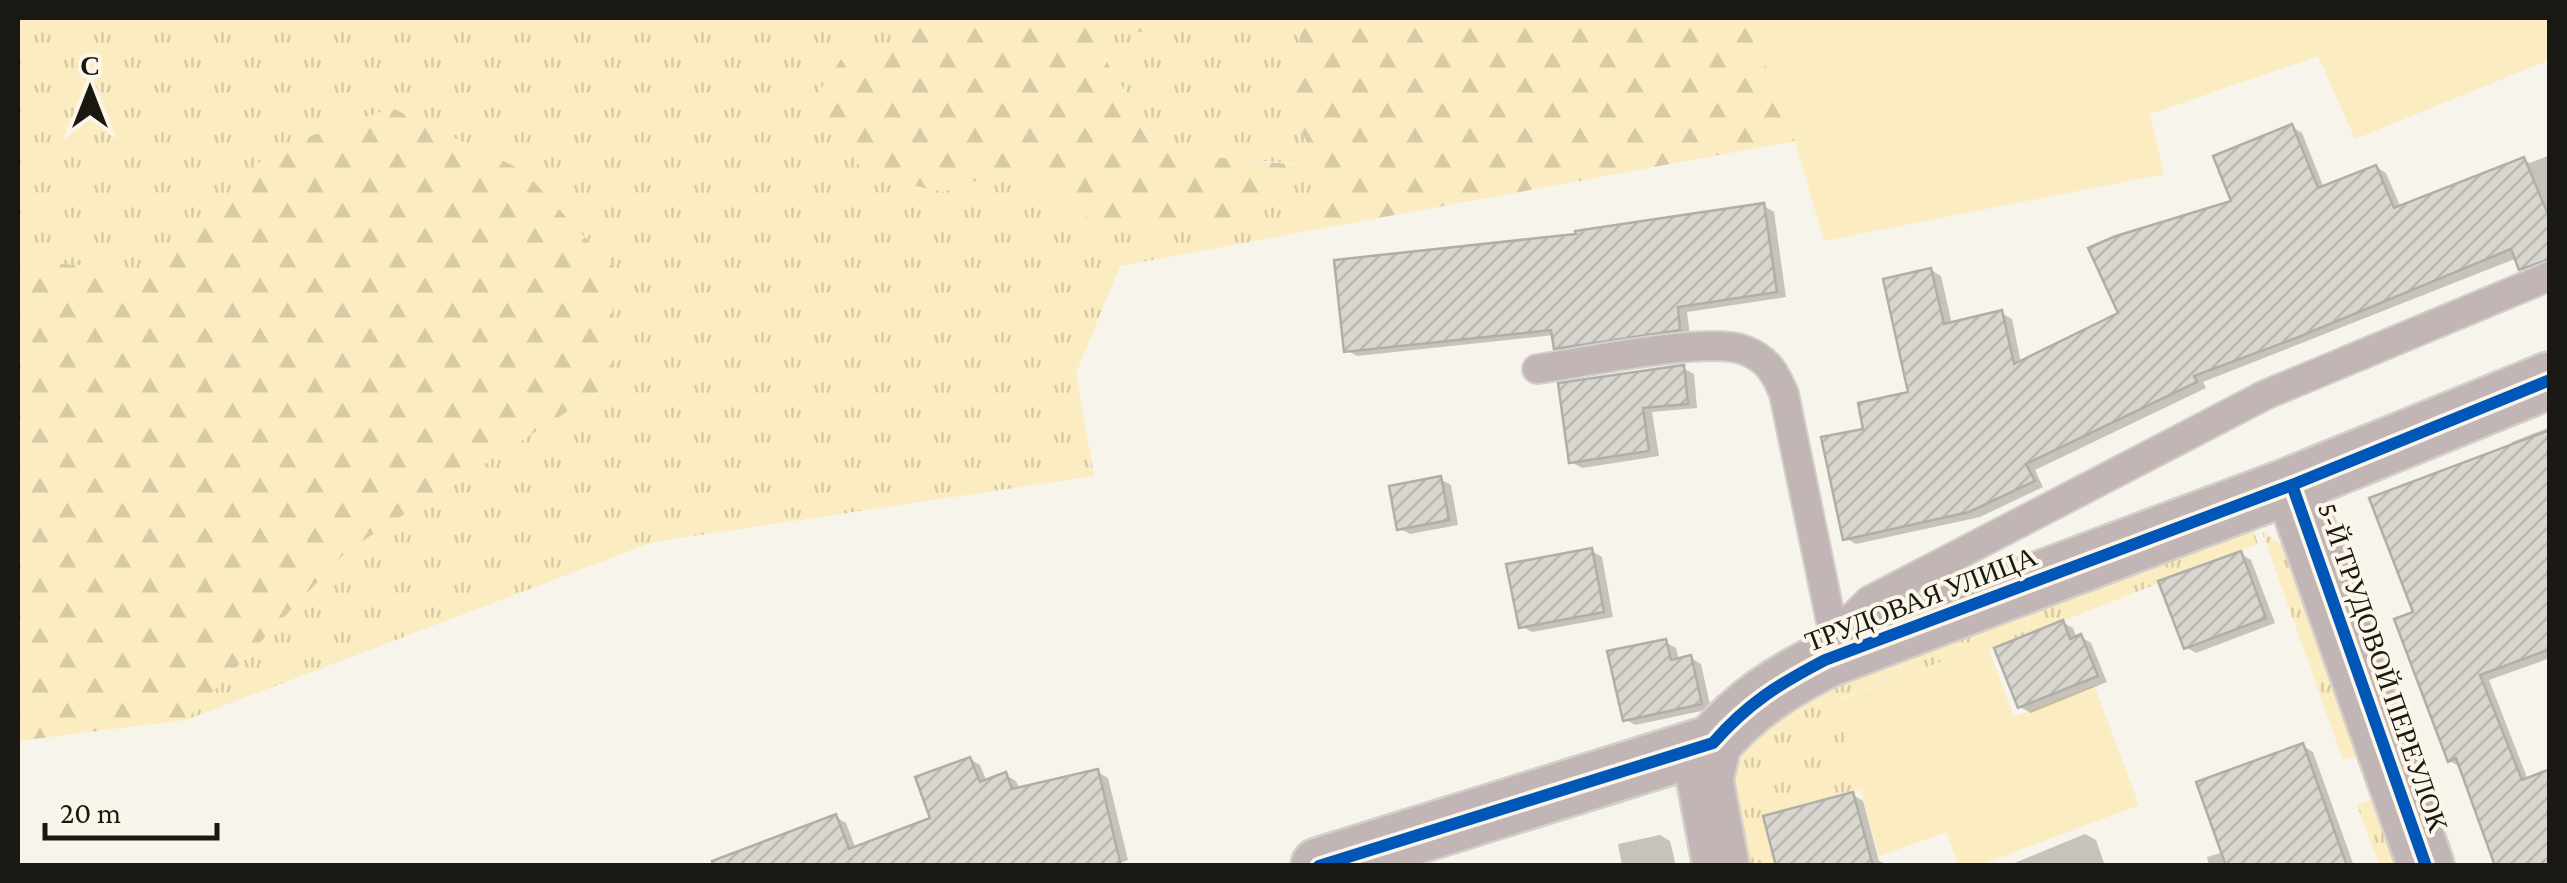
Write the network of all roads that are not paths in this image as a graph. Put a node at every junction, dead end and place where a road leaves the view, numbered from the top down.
1 (2550, 276) edge
2 (1536, 369) dead end
3 (2550, 380) edge
4 (2292, 485) junction
5 (1830, 648) junction
6 (1713, 743) junction
7 (1320, 866) edge
8 (1721, 866) edge
9 (2426, 866) edge

1 - 5 lane
2 - 5 lane
3 - 4 street, ТРУДОВАЯ УЛИЦА
4 - 5 street, ТРУДОВАЯ УЛИЦА
4 - 9 street, 5-Й ТРУДОВОЙ ПЕРЕУЛОК
5 - 6 street, ТРУДОВАЯ УЛИЦА
6 - 7 street, ТРУДОВАЯ УЛИЦА
6 - 8 street

